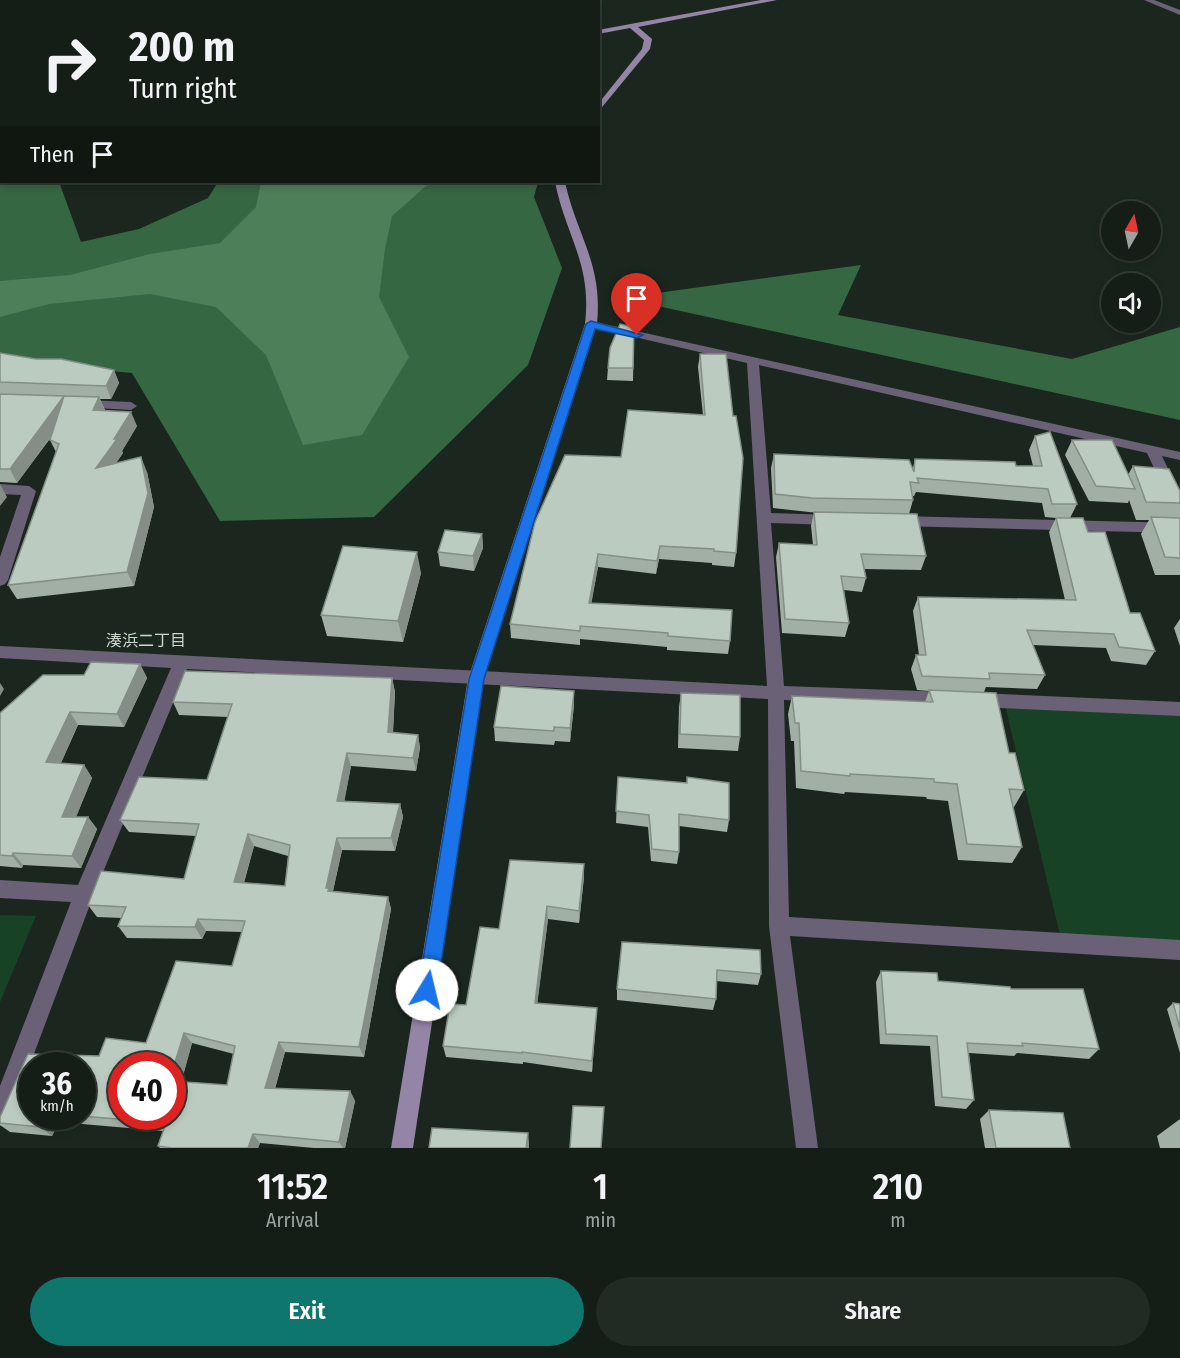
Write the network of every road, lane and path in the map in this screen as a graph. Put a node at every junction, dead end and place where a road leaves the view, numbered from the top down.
1 (773, 0) edge
2 (1148, 0) edge
3 (1180, 13) edge
4 (632, 26) junction
5 (600, 32) edge
6 (600, 107) edge
7 (560, 183) edge
8 (591, 324) junction
9 (753, 362) junction
10 (71, 404) edge
11 (131, 406) dead end
12 (1152, 450) junction
13 (1180, 456) edge
14 (0, 489) edge
15 (1180, 508) edge
16 (764, 518) junction
17 (848, 520) edge
18 (883, 521) edge
19 (1180, 528) edge
20 (0, 580) edge
21 (0, 652) edge
22 (182, 661) junction
23 (476, 679) junction
24 (776, 694) junction
25 (1180, 709) edge
26 (0, 889) edge
27 (84, 894) junction
28 (779, 926) junction
29 (1180, 950) edge
30 (0, 1115) edge
31 (402, 1148) edge
32 (807, 1148) edge

1 - 4 street
2 - 3 street
4 - 5 street
4 - 6 street
7 - 8 street
8 - 9 street
8 - 23 street
9 - 12 street
9 - 16 street
10 - 11 street
12 - 13 street
12 - 15 street
14 - 20 street
16 - 17 street
16 - 24 street
18 - 19 street
21 - 22 street
22 - 23 street
22 - 27 street
23 - 24 street
23 - 31 street
24 - 25 street
24 - 28 street
26 - 27 street
27 - 30 street
28 - 29 street
28 - 32 street

